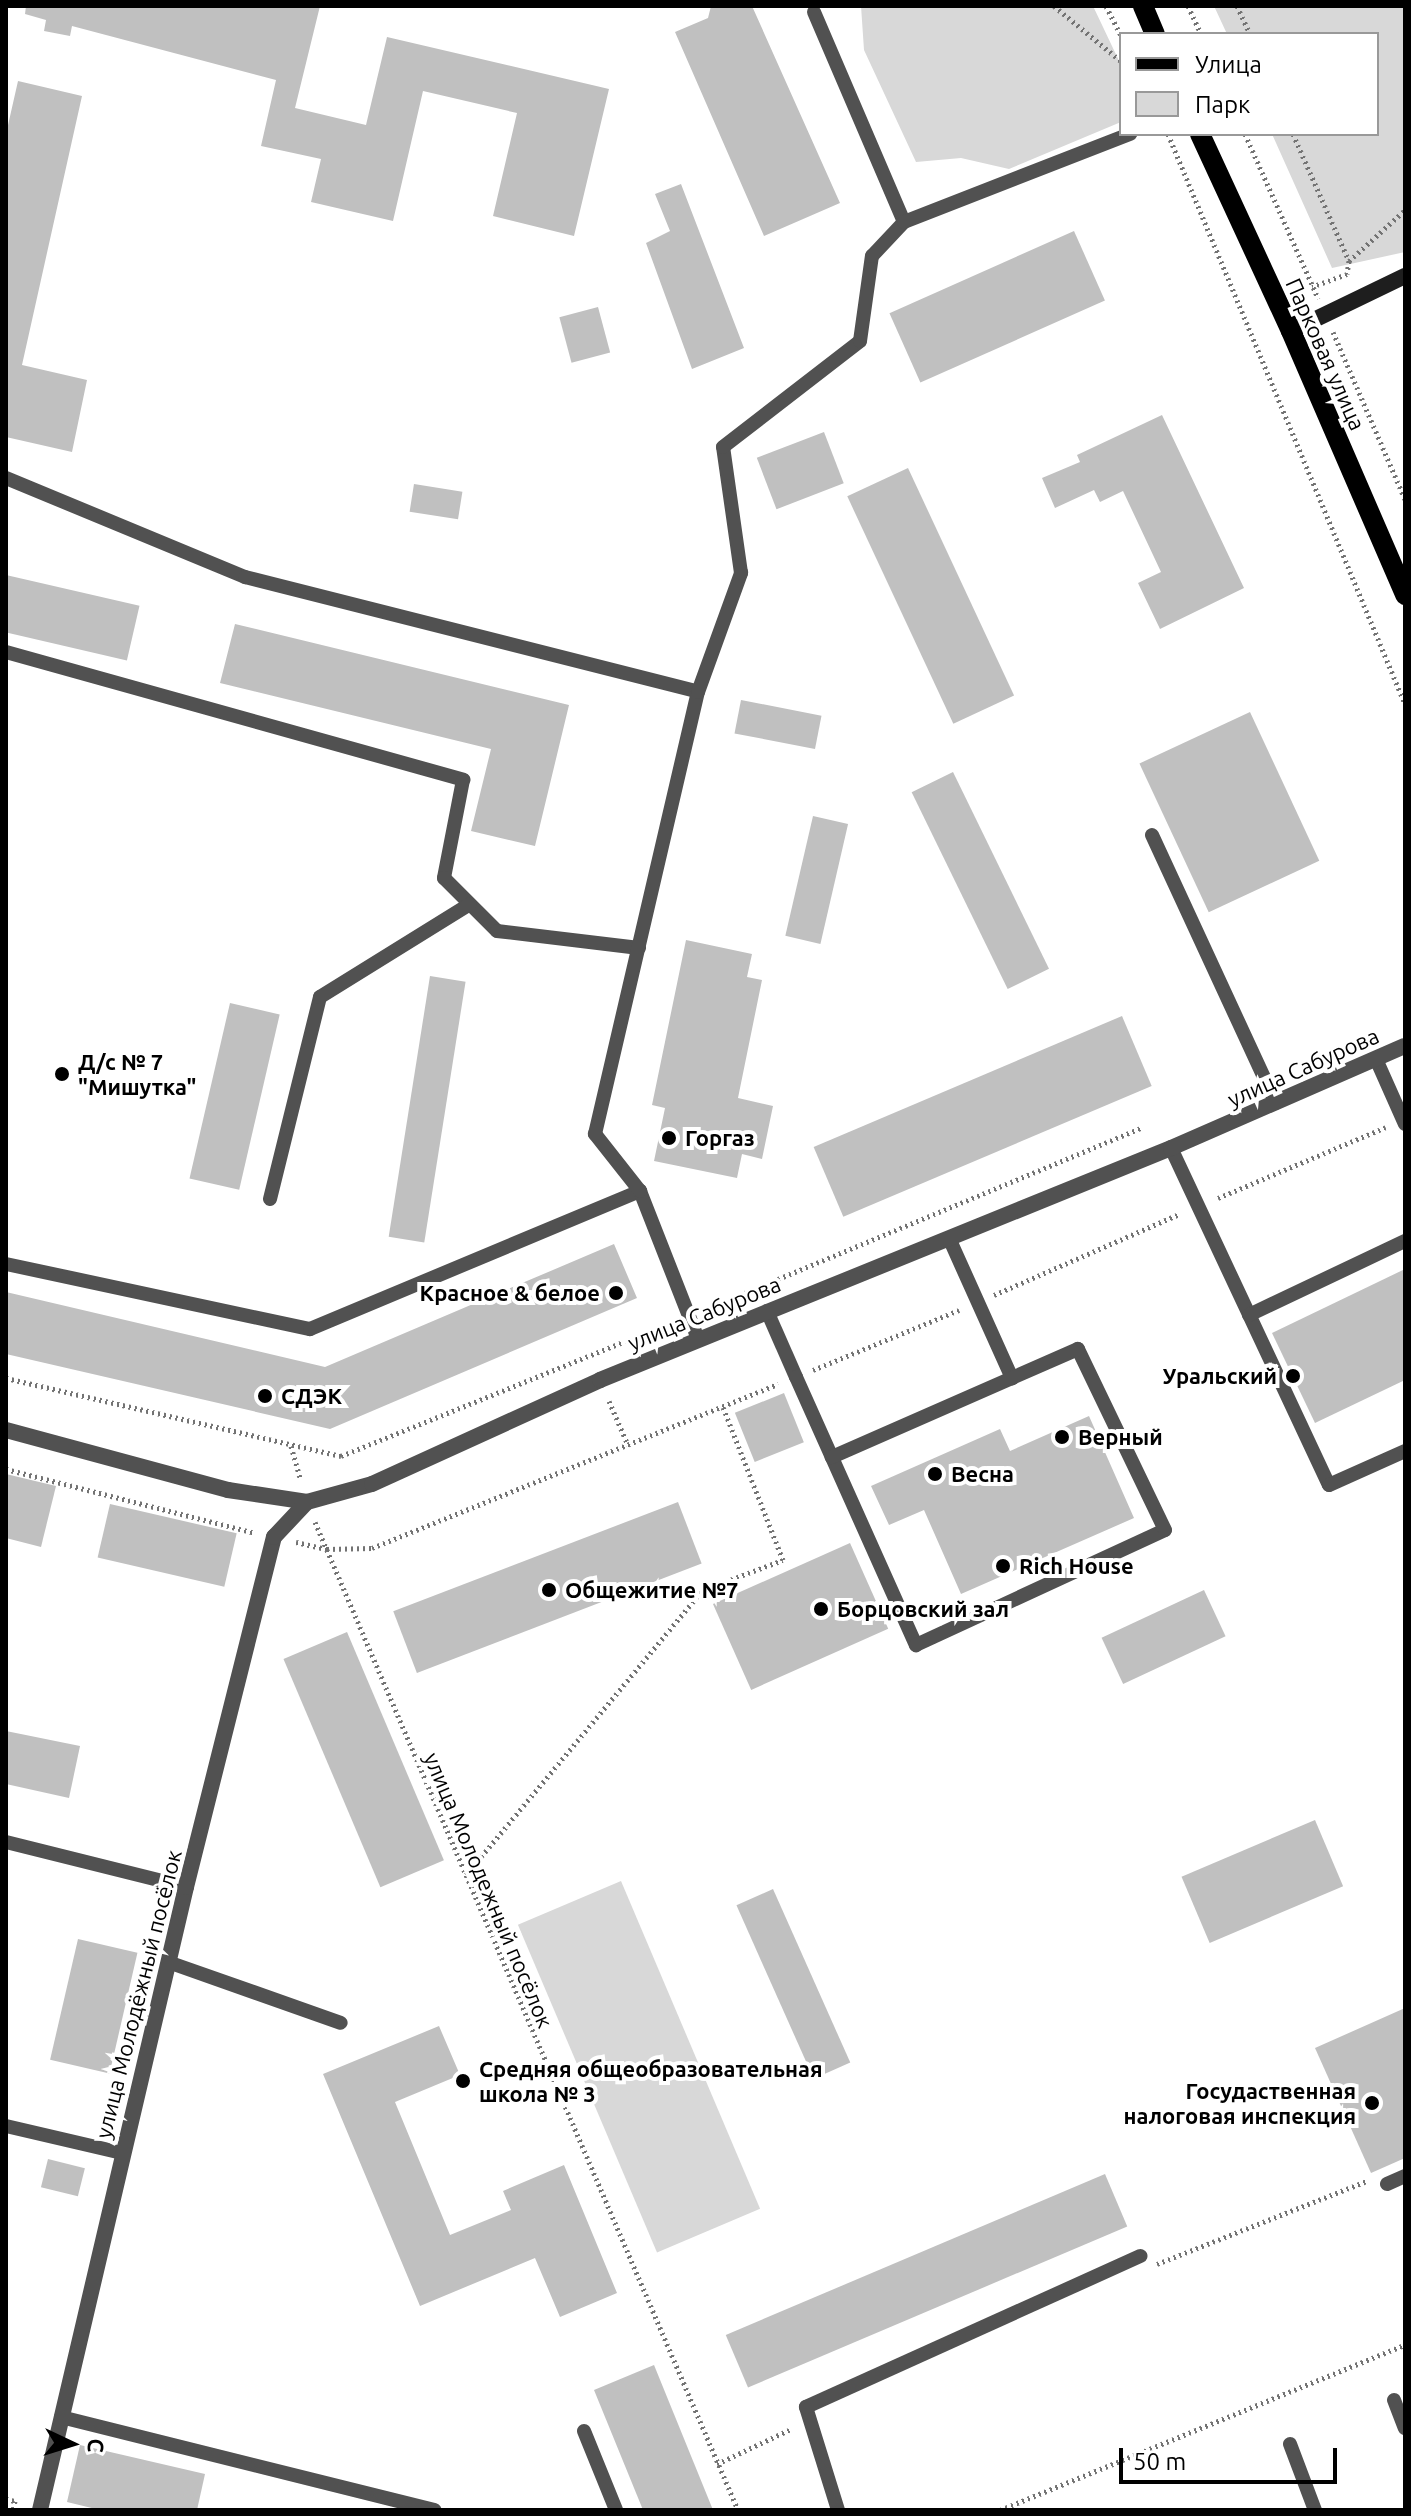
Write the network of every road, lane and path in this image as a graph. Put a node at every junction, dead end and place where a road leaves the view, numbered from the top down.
1 (1054, 6) edge
2 (1106, 6) edge
3 (1143, 6) edge
4 (1188, 6) edge
5 (1237, 6) edge
6 (814, 12) dead end
7 (1119, 32) edge
8 (1154, 32) edge
9 (1200, 32) edge
10 (1249, 32) edge
11 (1119, 59) edge
12 (1125, 136) edge
13 (1169, 136) edge
14 (1201, 136) edge
15 (1246, 136) edge
16 (1294, 136) edge
17 (1405, 210) edge
18 (904, 222) junction
19 (1349, 261) junction
20 (1405, 276) edge
21 (1312, 287) junction
22 (1326, 314) junction
23 (1291, 331) junction
24 (6, 478) edge
25 (1405, 499) edge
26 (1405, 595) edge
27 (6, 652) edge
28 (698, 692) junction
29 (1405, 704) edge
30 (1152, 835) dead end
31 (470, 904) junction
32 (639, 948) junction
33 (1405, 1046) edge
34 (1376, 1059) junction
35 (1276, 1103) junction
36 (1404, 1122) edge
37 (1143, 1127) dead end
38 (1171, 1148) junction
39 (640, 1191) junction
40 (270, 1199) dead end
41 (1199, 1206) junction
42 (949, 1238) junction
43 (1405, 1241) edge
44 (6, 1264) edge
45 (979, 1302) junction
46 (767, 1311) junction
47 (689, 1315) junction
48 (1249, 1315) junction
49 (698, 1339) junction
50 (796, 1377) junction
51 (6, 1378) edge
52 (1012, 1378) junction
53 (723, 1407) junction
54 (6, 1430) edge
55 (291, 1445) junction
56 (1405, 1451) edge
57 (832, 1457) junction
58 (6, 1469) edge
59 (307, 1502) junction
60 (274, 1537) junction
61 (327, 1549) junction
62 (6, 1842) edge
63 (466, 1875) junction
64 (186, 1887) junction
65 (168, 1962) junction
66 (341, 2023) dead end
67 (6, 2126) edge
68 (122, 2153) junction
69 (1405, 2176) edge
70 (1387, 2184) dead end
71 (1140, 2256) dead end
72 (1405, 2345) edge
73 (1394, 2400) dead end
74 (61, 2417) junction
75 (1405, 2428) edge
76 (584, 2431) dead end
77 (1290, 2444) dead end
78 (6, 2499) edge
79 (13, 2510) edge
80 (40, 2510) edge
81 (435, 2510) edge
82 (616, 2510) edge
83 (738, 2510) edge
84 (838, 2510) edge
85 (1000, 2510) edge
86 (1315, 2510) edge

1 - 11 path
2 - 7 path
3 - 8 main road
4 - 9 path
5 - 10 path
6 - 18 lane
12 - 18 lane
13 - 29 path
14 - 23 main road, Парковая улица
15 - 21 path
16 - 19 path
17 - 19 path
18 - 28 lane
19 - 21 path
20 - 22 street
21 - 22 path
22 - 23 street
22 - 25 path
23 - 26 main road, Парковая улица
24 - 28 lane
27 - 31 lane
28 - 32 lane
30 - 35 lane
31 - 32 lane
31 - 40 lane
32 - 39 lane
33 - 34 street, улица Сабурова
34 - 35 street, улица Сабурова
34 - 36 lane
35 - 38 street, улица Сабурова
36 - 41 path
37 - 47 path
38 - 41 lane
38 - 42 street, улица Сабурова
39 - 44 lane
39 - 47 lane
41 - 45 path
41 - 48 lane
42 - 45 lane
42 - 46 street, улица Сабурова
43 - 48 lane
45 - 50 path
45 - 52 lane
46 - 49 street, улица Сабурова
46 - 50 lane
47 - 49 lane
47 - 55 path
48 - 56 lane
49 - 59 street, улица Сабурова
50 - 53 path
50 - 57 lane
51 - 55 path
52 - 57 lane
52 - 57 lane
53 - 61 path
53 - 63 path
54 - 59 street, улица Сабурова
55 - 59 path, улица Молодежный посёлок
58 - 60 path
59 - 60 street, улица Молодёжный посёлок
59 - 61 path, улица Молодежный посёлок
60 - 61 path
60 - 64 street, улица Молодёжный посёлок
61 - 63 path, улица Молодежный посёлок
62 - 64 lane
63 - 83 path, улица Молодежный посёлок
64 - 65 street, улица Молодёжный посёлок
65 - 66 lane
65 - 68 street, улица Молодёжный посёлок
67 - 68 lane
68 - 74 street, улица Молодёжный посёлок
69 - 70 lane
71 - 84 lane
72 - 85 path
73 - 75 lane
74 - 80 street, улица Молодёжный посёлок
74 - 81 lane
76 - 82 lane
77 - 86 lane
78 - 79 path

